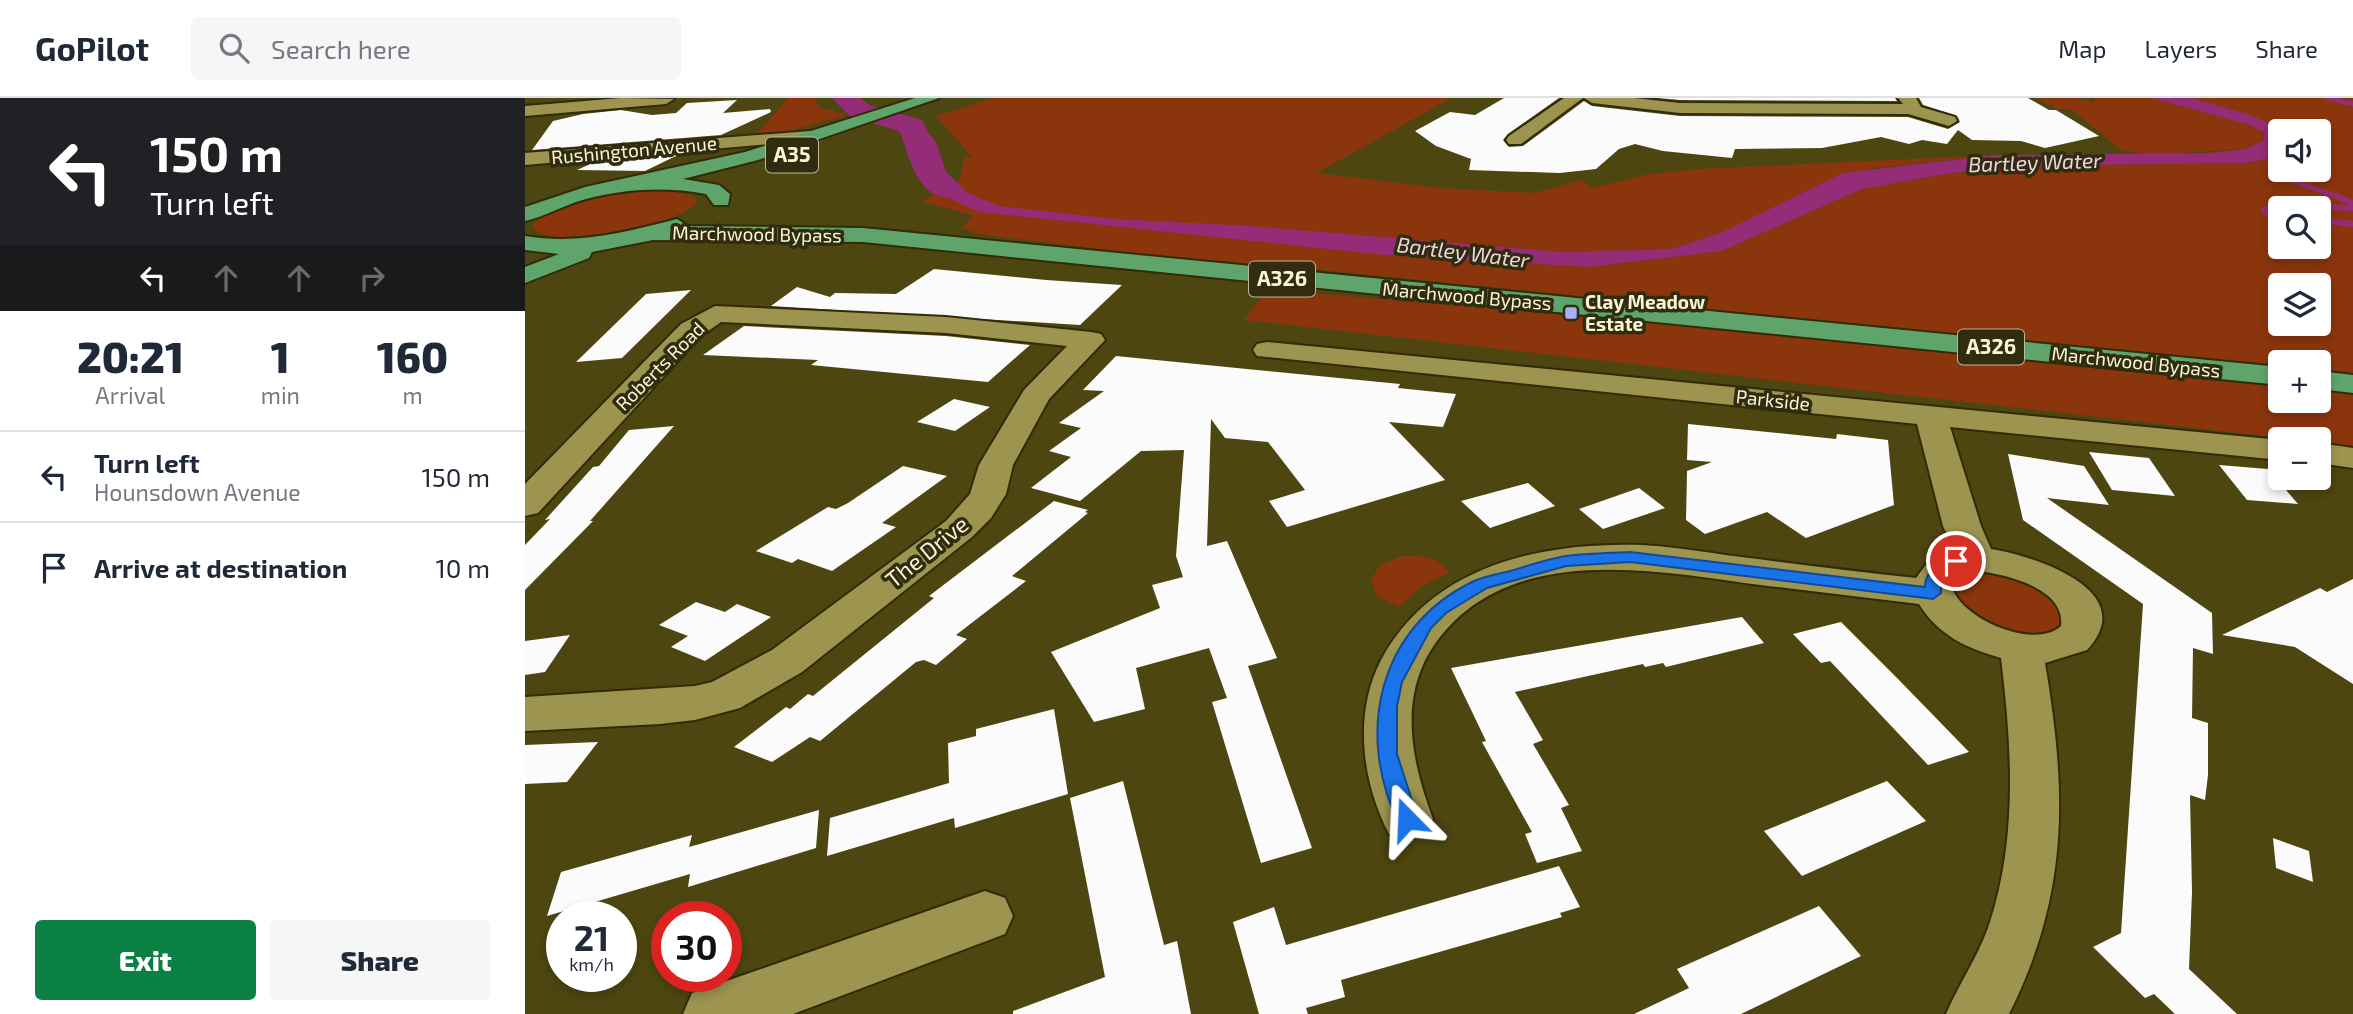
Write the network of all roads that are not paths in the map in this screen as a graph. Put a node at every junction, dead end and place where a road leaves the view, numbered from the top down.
1 (667, 98) edge
2 (1575, 98) edge
3 (1593, 98) edge
4 (939, 100) edge
5 (1907, 103) edge
6 (1729, 108) junction
7 (525, 111) edge
8 (1949, 121) dead end
9 (1740, 124) dead end
10 (861, 125) junction
11 (1515, 140) dead end
12 (747, 148) junction
13 (625, 150) junction
14 (529, 160) edge
15 (625, 187) junction
16 (728, 189) junction
17 (525, 215) edge
18 (651, 233) junction
19 (863, 235) junction
20 (613, 241) junction
21 (525, 243) edge
22 (525, 276) edge
23 (831, 318) joint
24 (1267, 350) dead end
25 (2268, 375) edge
26 (2331, 381) edge
27 (2353, 384) edge
28 (1931, 416) junction
29 (2268, 449) edge
30 (2331, 455) edge
31 (2353, 458) edge
32 (525, 505) edge
33 (1977, 559) junction
34 (1933, 593) junction
35 (2021, 648) junction
36 (525, 714) edge
37 (1407, 819) dead end
38 (985, 916) dead end
39 (1983, 1012) edge
40 (714, 1014) edge

1 - 7 street
1 - 13 street
2 - 11 street
3 - 6 street
4 - 10 main road, A35
5 - 6 street
5 - 8 street
6 - 9 street
10 - 12 main road, A35
10 - 16 main road, A35
12 - 13 street, Rushington Avenue
12 - 15 main road, A35
13 - 14 street, Rushington Avenue
15 - 16 main road, Marchwood Bypass
15 - 17 main road
16 - 18 main road
16 - 19 main road, Marchwood Bypass / A326
18 - 19 main road, Marchwood Bypass / A326
18 - 20 main road
19 - 25 main road, Marchwood Bypass / A326
20 - 21 main road
20 - 22 main road
23 - 32 street, Roberts Road
23 - 36 street, The Drive
24 - 28 street, Parkside
26 - 27 main road
28 - 29 street, Parkside
28 - 33 street
30 - 31 street
33 - 34 street
33 - 35 street
34 - 35 street
34 - 37 street
35 - 39 street
38 - 40 street

